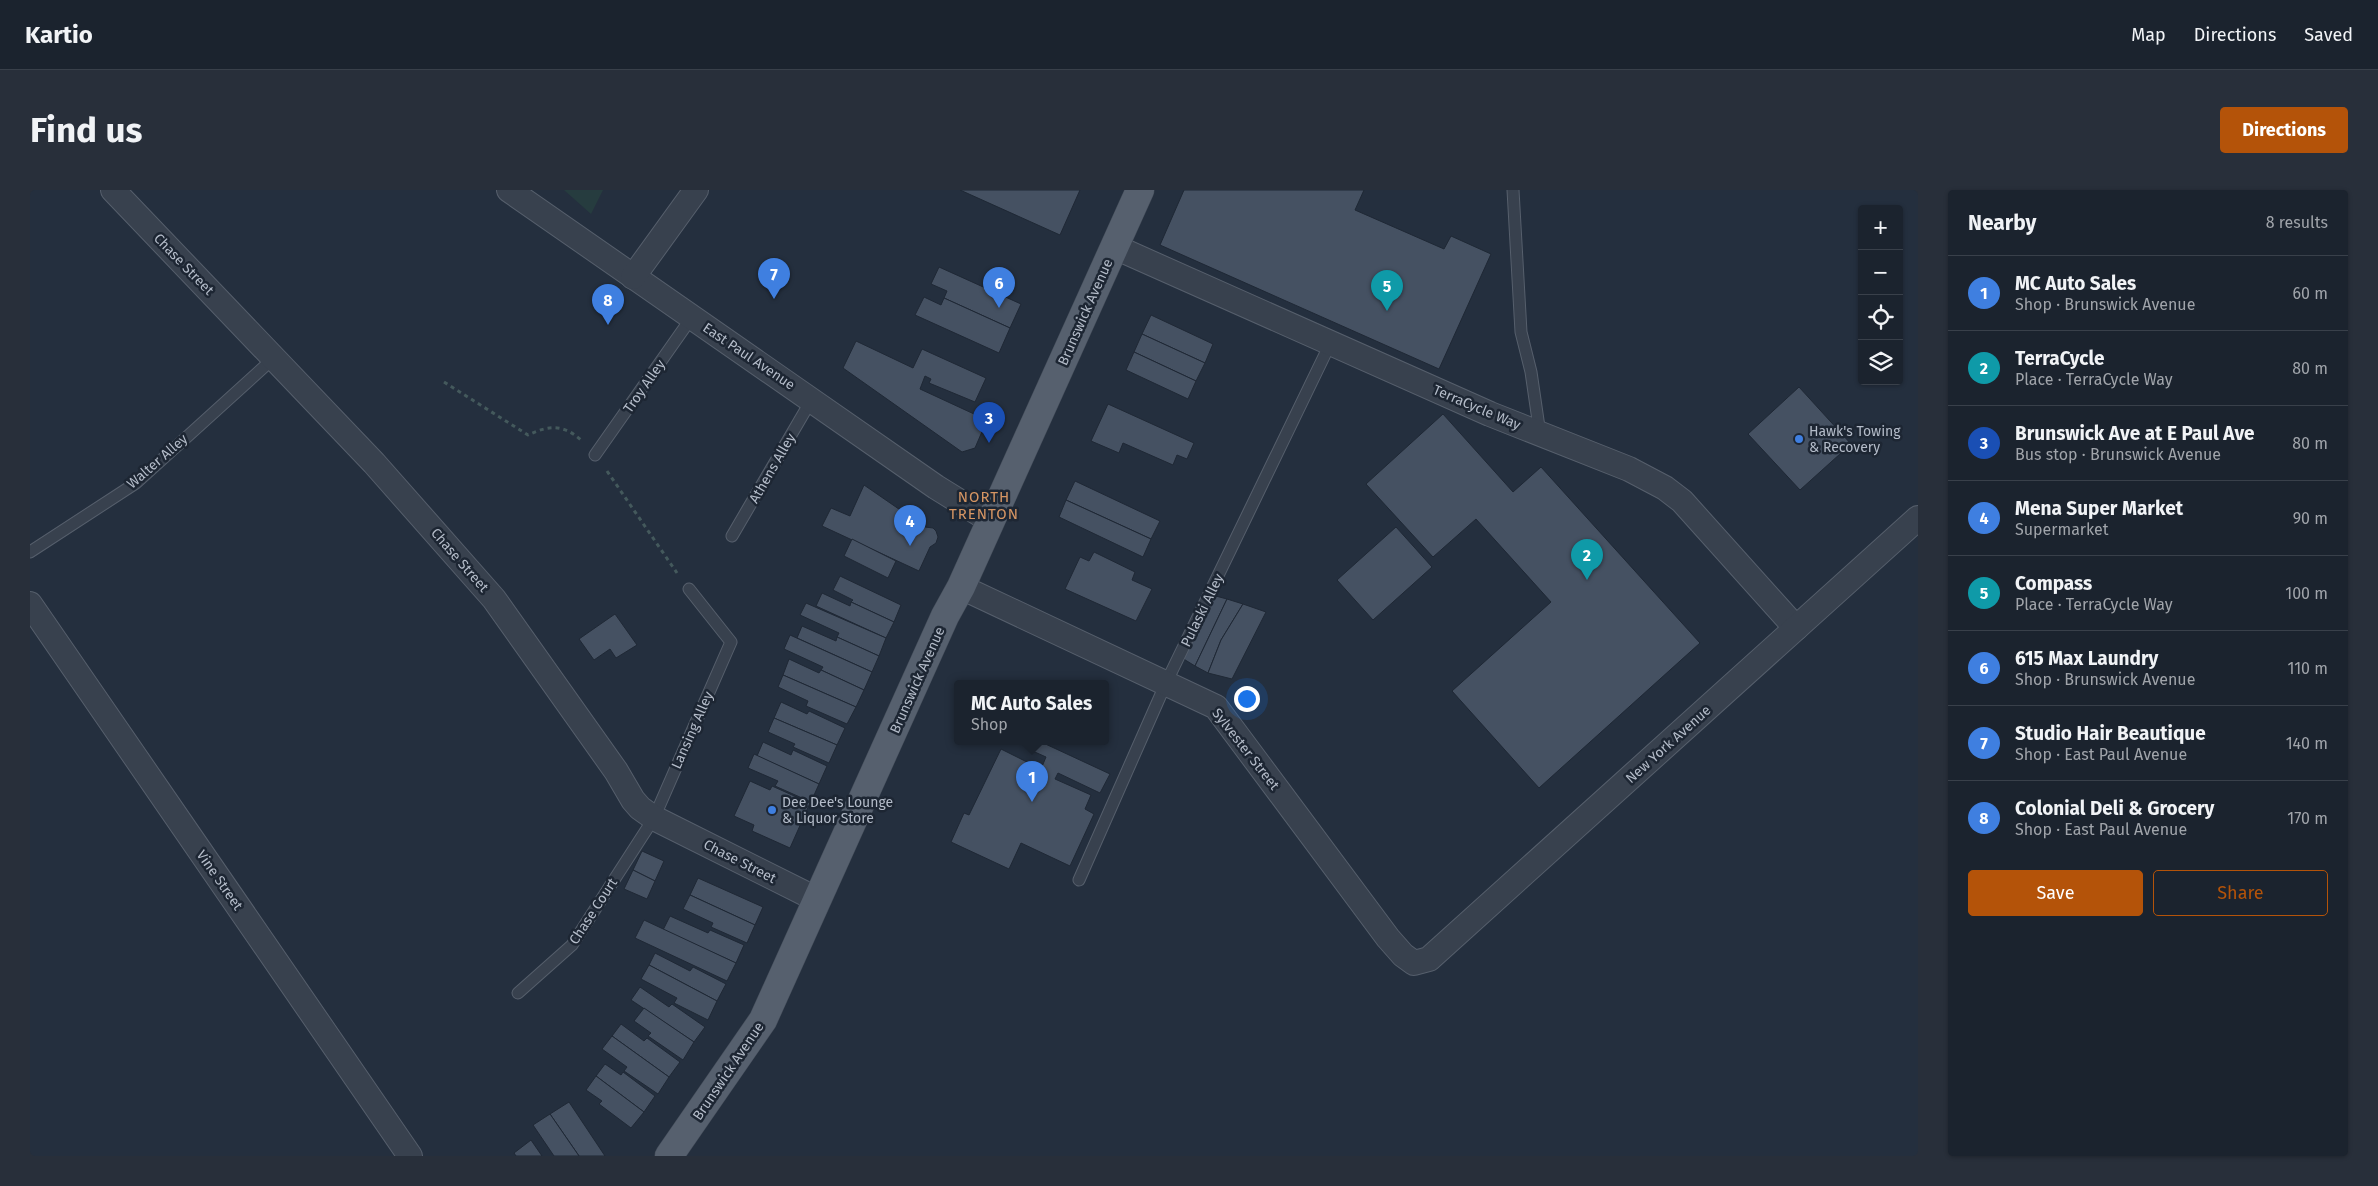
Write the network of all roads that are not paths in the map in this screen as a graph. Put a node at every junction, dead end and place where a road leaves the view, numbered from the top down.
1 (113, 190) edge
2 (509, 190) edge
3 (696, 190) edge
4 (1140, 190) edge
5 (1513, 190) edge
6 (1115, 247) junction
7 (633, 277) junction
8 (692, 317) junction
9 (1331, 342) junction
10 (274, 357) junction
11 (812, 399) junction
12 (1540, 434) junction
13 (595, 455) dead end
14 (1918, 518) edge
15 (991, 521) junction
16 (732, 536) dead end
17 (30, 552) edge
18 (961, 587) junction
19 (689, 589) dead end
20 (30, 604) edge
21 (1796, 628) junction
22 (1166, 683) junction
23 (654, 818) junction
24 (1079, 880) dead end
25 (818, 900) junction
26 (1414, 963) joint
27 (518, 993) dead end
28 (410, 1156) edge
29 (670, 1156) edge

1 - 10 street, Chase Street
2 - 7 street, East Paul Avenue
3 - 7 street
4 - 6 main road, Brunswick Avenue
5 - 12 lane
6 - 9 street, TerraCycle Way
6 - 15 main road, Brunswick Avenue
7 - 8 street, East Paul Avenue
8 - 11 street, East Paul Avenue
8 - 13 lane, Troy Alley
9 - 12 street, TerraCycle Way
9 - 22 lane, Pulaski Alley
10 - 17 lane, Walter Alley
10 - 23 street, Chase Street
11 - 15 street, East Paul Avenue
11 - 16 lane, Athens Alley
12 - 21 street, TerraCycle Way
14 - 21 street, New York Avenue
15 - 18 main road, Brunswick Avenue
18 - 22 street, Sylvester Street
18 - 25 main road, Brunswick Avenue
19 - 23 lane, Lansing Alley
20 - 28 street, Vine Street
21 - 26 street, New York Avenue
22 - 24 lane, Pulaski Alley
22 - 26 street, Sylvester Street
23 - 25 street, Chase Street
23 - 27 lane, Chase Court
25 - 29 main road, Brunswick Avenue

